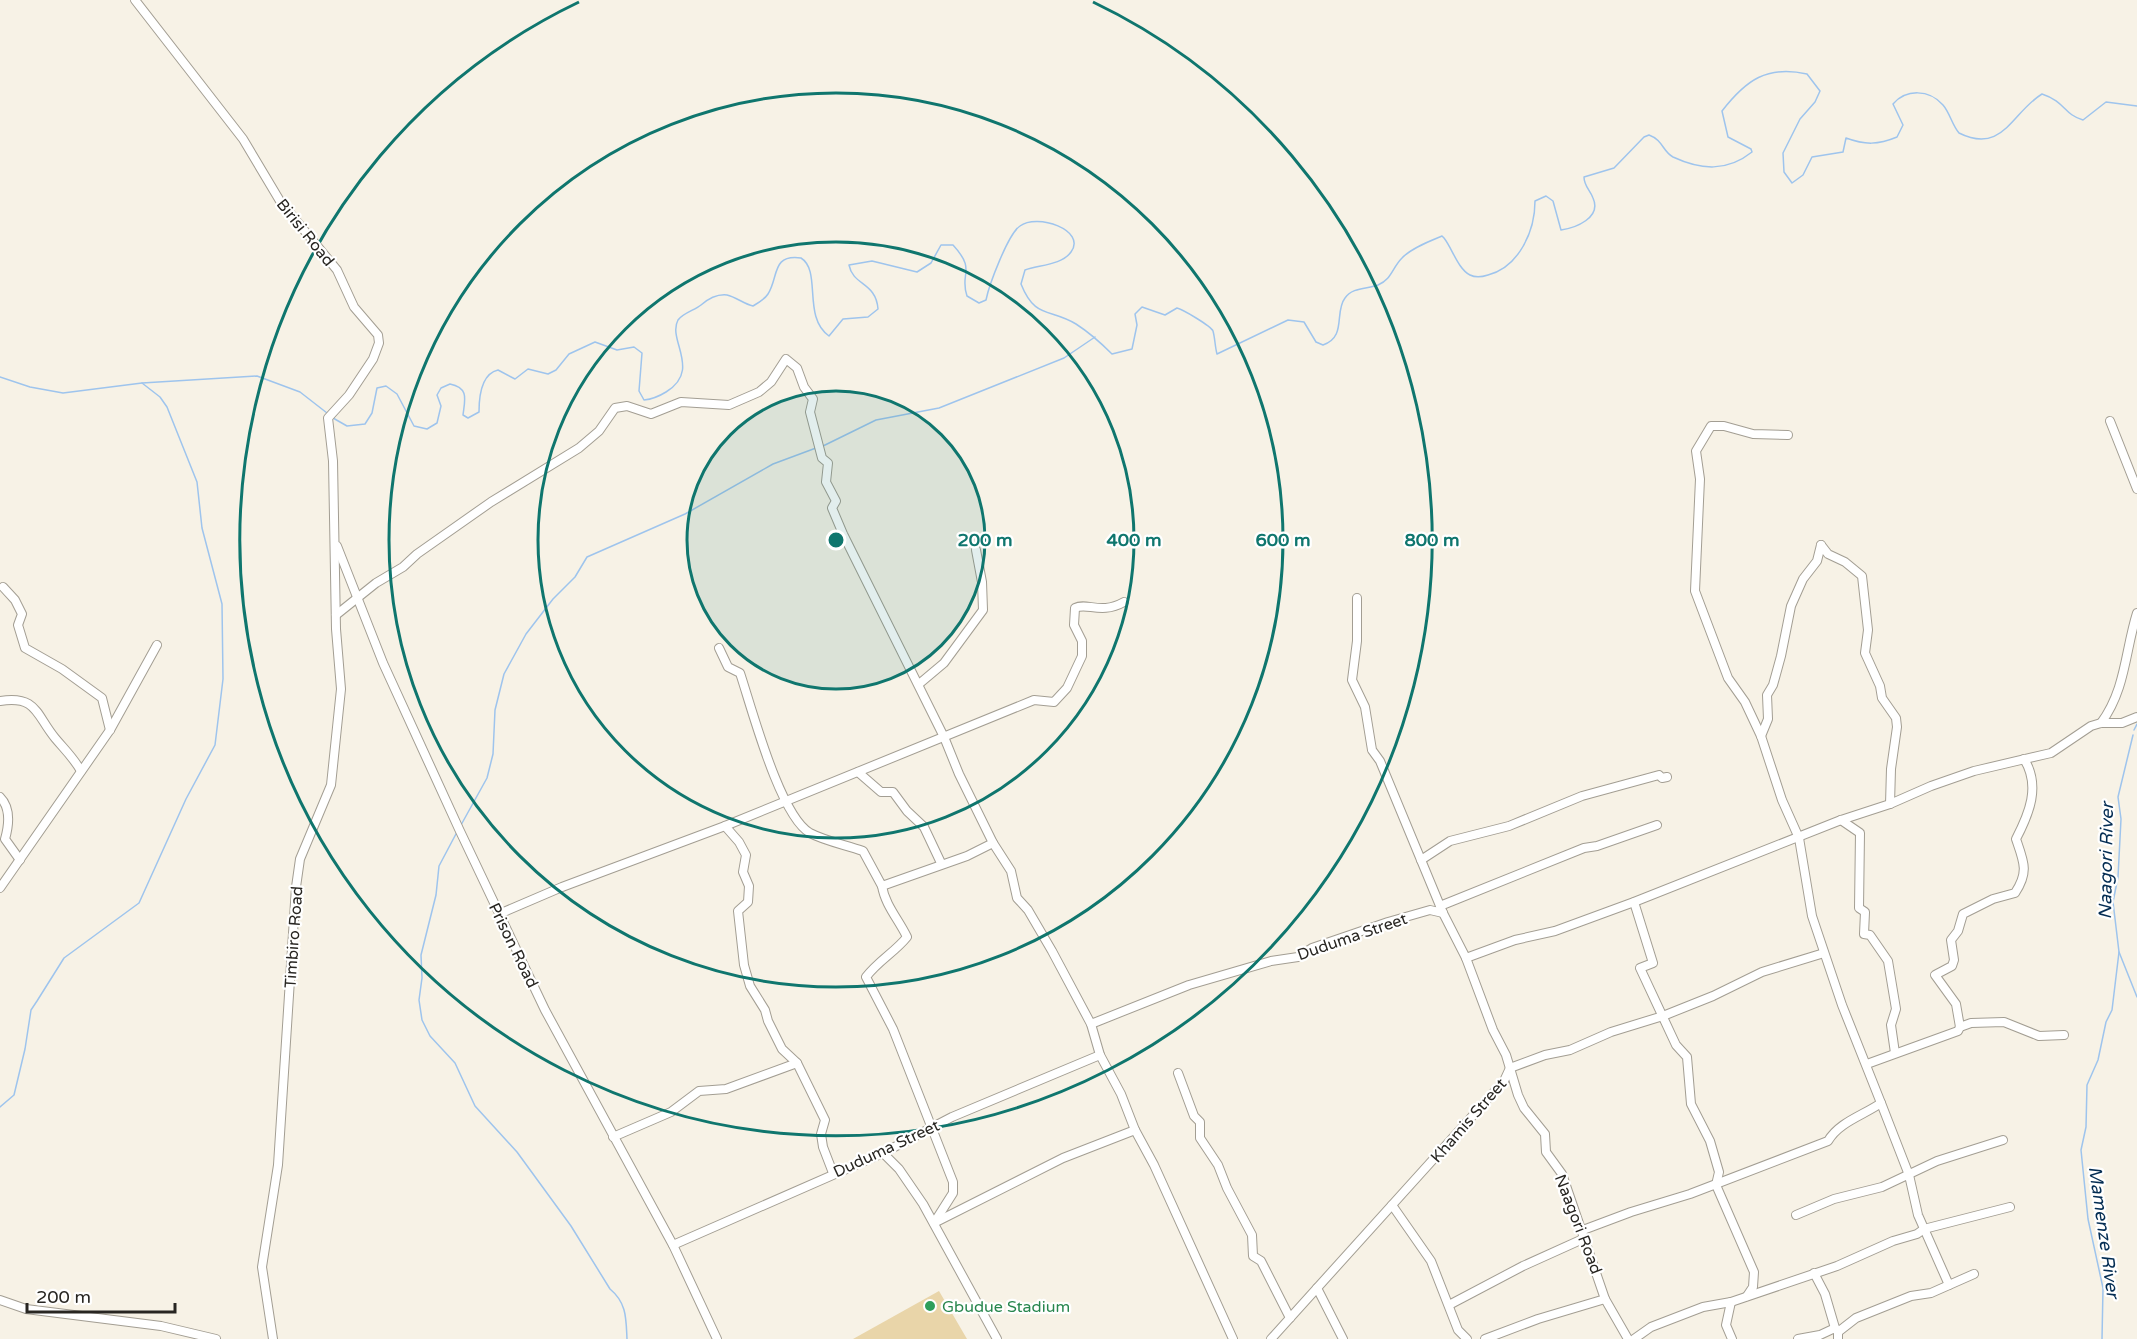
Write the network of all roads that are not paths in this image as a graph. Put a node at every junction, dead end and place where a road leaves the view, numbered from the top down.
1 (135, 0) edge
2 (2110, 421) dead end
3 (1788, 435) dead end
4 (2137, 489) edge
5 (334, 540) junction
6 (976, 550) dead end
7 (3, 587) dead end
8 (357, 598) junction
9 (1357, 598) dead end
10 (1124, 602) dead end
11 (2137, 613) edge
12 (336, 615) junction
13 (157, 645) dead end
14 (719, 648) dead end
15 (918, 684) junction
16 (0, 701) edge
17 (2137, 717) edge
18 (2101, 723) junction
19 (110, 730) junction
20 (1761, 736) junction
21 (944, 737) junction
22 (2024, 759) junction
23 (81, 771) junction
24 (858, 772) junction
25 (1667, 777) dead end
26 (0, 797) edge
27 (785, 801) junction
28 (1890, 804) junction
29 (1841, 820) junction
30 (1657, 825) dead end
31 (725, 826) junction
32 (1799, 838) junction
33 (993, 843) junction
34 (20, 860) junction
35 (1421, 860) junction
36 (941, 863) junction
37 (882, 886) junction
38 (0, 888) edge
39 (1634, 902) junction
40 (1441, 907) junction
41 (1430, 910) junction
42 (499, 914) junction
43 (1824, 952) junction
44 (1466, 957) junction
45 (1663, 1016) junction
46 (1091, 1024) junction
47 (1960, 1027) junction
48 (2064, 1035) dead end
49 (1895, 1053) junction
50 (1100, 1055) junction
51 (797, 1063) junction
52 (1867, 1064) junction
53 (1510, 1068) junction
54 (1178, 1073) dead end
55 (1881, 1103) junction
56 (930, 1127) junction
57 (1135, 1130) junction
58 (613, 1137) junction
59 (2003, 1140) dead end
60 (883, 1153) junction
61 (833, 1173) junction
62 (1909, 1175) junction
63 (1716, 1185) junction
64 (1392, 1205) junction
65 (2010, 1207) dead end
66 (1796, 1215) dead end
67 (934, 1223) junction
68 (1924, 1228) junction
69 (1584, 1234) junction
70 (673, 1245) junction
71 (1814, 1273) junction
72 (1974, 1274) dead end
73 (1949, 1285) junction
74 (1317, 1288) junction
75 (1747, 1296) junction
76 (1605, 1299) junction
77 (0, 1300) edge
78 (1731, 1302) junction
79 (1449, 1305) junction
80 (1290, 1318) junction
81 (1837, 1333) edge
82 (216, 1339) edge
83 (273, 1339) edge
84 (717, 1339) edge
85 (997, 1339) edge
86 (1233, 1339) edge
87 (1270, 1339) edge
88 (1343, 1339) edge
89 (1467, 1339) edge
90 (1485, 1339) edge
91 (1628, 1339) edge
92 (1634, 1339) edge
93 (1732, 1339) edge
94 (1798, 1339) edge

1 - 5 street, Birisi Road
2 - 4 street
3 - 20 street
5 - 8 street, Prison Road
5 - 12 street, Timbiro Road
6 - 15 street
7 - 19 street
8 - 12 street
8 - 15 street
8 - 42 street, Prison Road
9 - 35 street, Naagori Road
10 - 21 street
11 - 18 street
12 - 83 street, Timbiro Road
13 - 19 street
14 - 27 street
15 - 21 street
16 - 23 street
17 - 18 street
18 - 22 street
19 - 23 street
20 - 28 street
20 - 32 street
21 - 24 street
21 - 33 street
22 - 28 street
22 - 47 street
23 - 34 street
24 - 27 street
24 - 36 street
25 - 35 street
26 - 34 street
27 - 31 street
27 - 37 street
28 - 29 street
29 - 32 street
29 - 49 street
30 - 40 street
31 - 42 street
31 - 51 street
32 - 39 street
32 - 43 street
33 - 36 street
33 - 46 street
34 - 38 street
35 - 40 street, Naagori Road
36 - 37 street
37 - 56 street
39 - 44 street
39 - 45 street
40 - 41 street, Duduma Street
40 - 41 street
40 - 44 street, Naagori Road
41 - 46 street, Duduma Street
42 - 58 street, Prison Road
43 - 45 street, Khamis Street
43 - 52 street
44 - 53 street, Naagori Road
45 - 53 street, Khamis Street
45 - 63 street
46 - 50 street
47 - 48 street
47 - 49 street
49 - 52 street
50 - 56 street, Duduma Street
50 - 57 street
51 - 58 street
51 - 61 street
52 - 55 street
53 - 64 street, Khamis Street
53 - 69 street, Naagori Road
54 - 80 street
55 - 62 street
55 - 63 street
56 - 60 street, Duduma Street
56 - 67 street
57 - 67 street
57 - 86 street
58 - 70 street, Prison Road
59 - 62 street
60 - 61 street, Duduma Street
60 - 67 street
61 - 70 street, Duduma Street
62 - 66 street
62 - 68 street
63 - 69 street
63 - 75 street
64 - 74 street, Khamis Street
64 - 79 street
65 - 68 street
67 - 85 street
68 - 71 street
68 - 73 street
69 - 76 street, Naagori Road
69 - 79 street
70 - 84 street, Prison Road
71 - 75 street
71 - 81 street
72 - 73 street
73 - 81 street
74 - 80 street, Khamis Street
74 - 88 street
75 - 78 street
76 - 90 street
76 - 91 street, Naagori Road
77 - 82 street
78 - 92 street
78 - 93 street
79 - 89 street
80 - 87 street, Khamis Street
81 - 94 street

